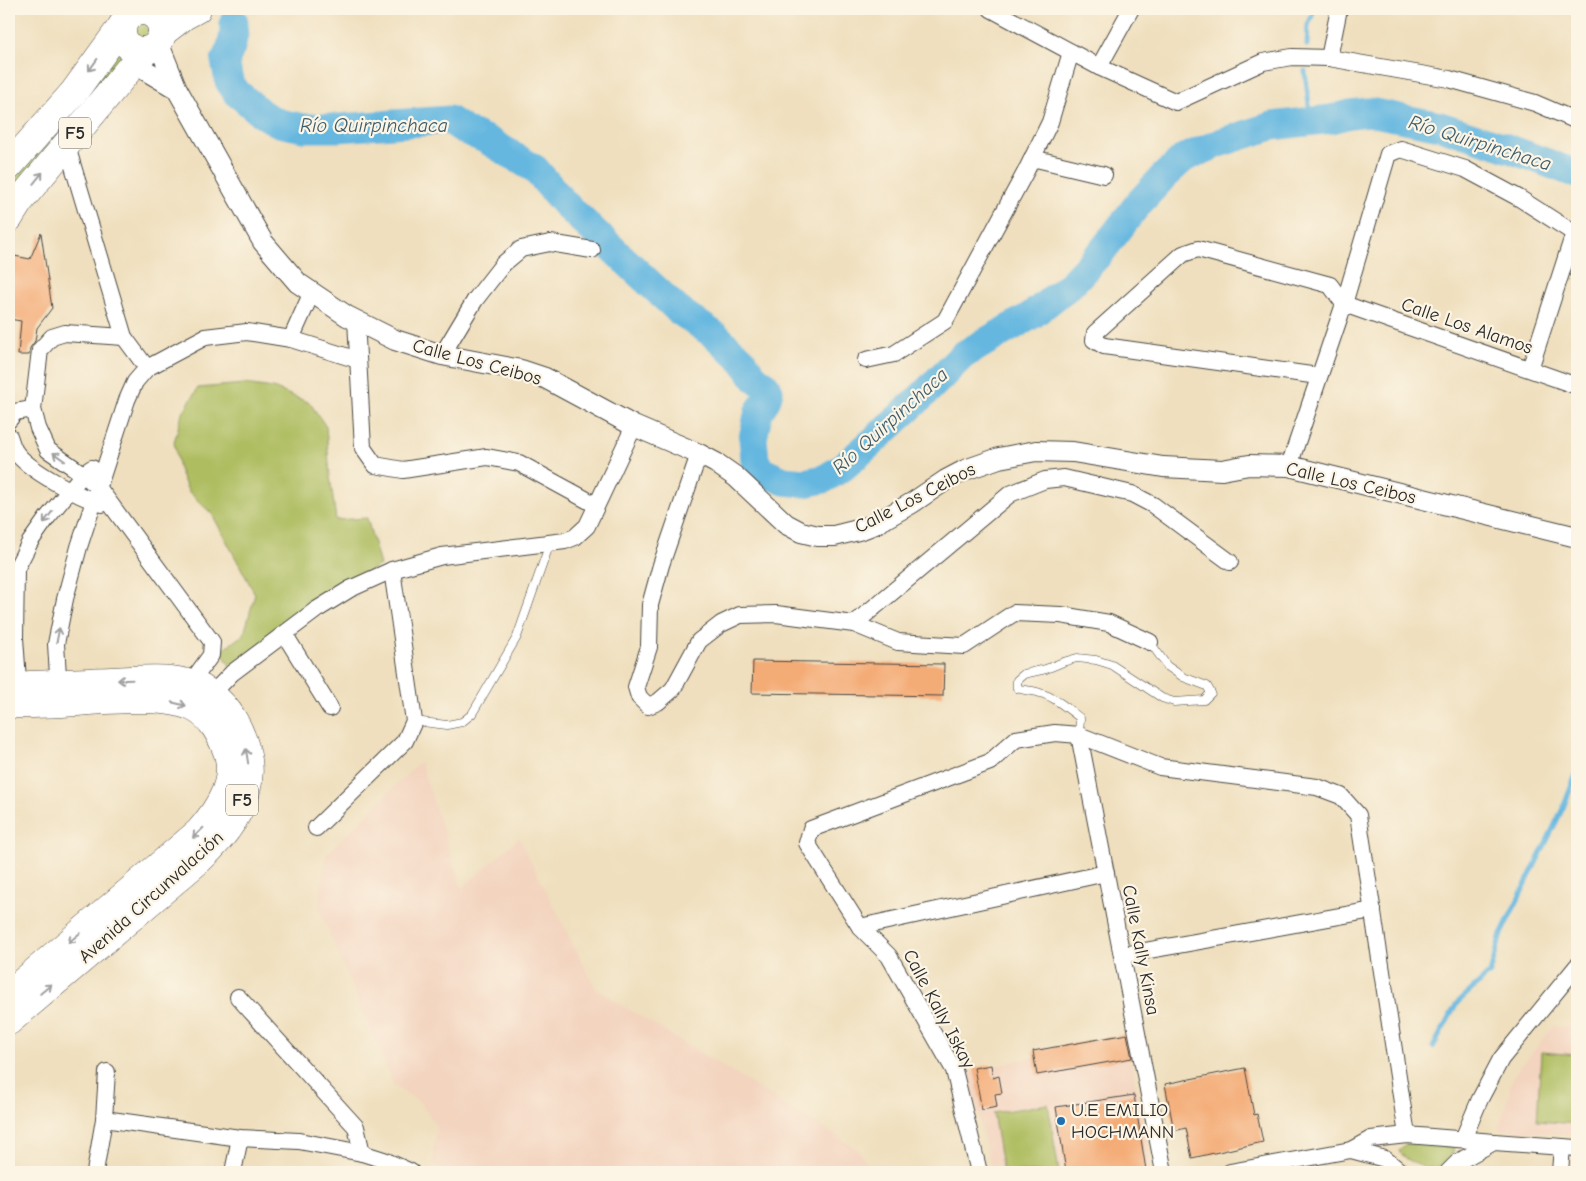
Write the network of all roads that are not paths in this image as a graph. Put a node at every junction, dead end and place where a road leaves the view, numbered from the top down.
1 (991, 9) edge
2 (1131, 9) edge
3 (1339, 9) edge
4 (189, 11) edge
5 (132, 15) edge
6 (149, 47) junction
7 (1071, 52) junction
8 (1329, 58) junction
9 (1099, 67) junction
10 (177, 89) junction
11 (1577, 121) edge
12 (45, 127) junction
13 (66, 143) junction
14 (9, 144) edge
15 (1032, 158) junction
16 (9, 166) edge
17 (1104, 175) dead end
18 (9, 218) edge
19 (1576, 234) edge
20 (592, 250) dead end
21 (312, 292) junction
22 (1344, 304) junction
23 (356, 320) junction
24 (124, 337) junction
25 (291, 339) junction
26 (442, 355) junction
27 (358, 360) junction
28 (866, 360) dead end
29 (147, 368) junction
30 (1530, 369) junction
31 (1318, 376) junction
32 (1577, 386) edge
33 (33, 410) junction
34 (9, 420) edge
35 (634, 426) junction
36 (9, 436) edge
37 (699, 454) junction
38 (107, 458) junction
39 (1289, 466) junction
40 (83, 474) junction
41 (70, 491) junction
42 (96, 494) junction
43 (596, 505) junction
44 (1577, 537) edge
45 (550, 543) junction
46 (1230, 562) dead end
47 (392, 570) junction
48 (854, 624) junction
49 (285, 635) junction
50 (1150, 642) joint
51 (200, 689) junction
52 (59, 693) junction
53 (14, 695) edge
54 (330, 708) dead end
55 (414, 720) junction
56 (1079, 735) junction
57 (316, 828) dead end
58 (1106, 873) junction
59 (1373, 910) junction
60 (860, 927) junction
61 (1122, 955) junction
62 (1577, 966) edge
63 (9, 994) edge
64 (238, 998) dead end
65 (9, 1021) edge
66 (107, 1072) dead end
67 (104, 1119) junction
68 (1407, 1135) junction
69 (240, 1138) junction
70 (1463, 1139) junction
71 (1494, 1142) junction
72 (1570, 1148) edge
73 (1351, 1150) junction
74 (362, 1153) junction
75 (383, 1166) edge
76 (95, 1172) edge
77 (233, 1172) edge
78 (411, 1172) edge
79 (979, 1172) edge
80 (1164, 1172) edge
81 (1238, 1172) edge
82 (1401, 1172) edge
83 (1448, 1172) edge
84 (1560, 1172) edge

1 - 7 street
2 - 9 street
3 - 8 street
4 - 6 highway, F5
5 - 6 highway, F5
5 -> 12 highway, F5
6 - 10 street, Calle Los Ceibos
6 - 10 street, Calle Los Ceibos
6 - 13 highway, F5
7 - 9 street
7 - 15 street
8 - 9 street
8 - 11 street
10 - 21 street, Calle Los Ceibos
12 - 14 street
12 - 16 highway, F5
18 -> 13 highway, F5
13 - 24 street
15 - 17 street
15 - 28 street
19 - 22 street
19 - 30 street
20 - 26 street
21 - 23 street, Calle Los Ceibos
21 - 25 street
22 - 30 street, Calle Los Alamos
22 - 31 street
22 - 31 street
23 - 26 street, Calle Los Ceibos
23 - 27 street
24 - 29 street
24 - 33 street
25 - 27 street
25 - 29 street
26 - 35 street, Calle Los Ceibos
27 - 43 street
29 - 38 street
30 - 32 street, Calle Los Alamos
31 - 39 street
33 - 34 street
40 -> 33 street
35 - 37 street, Calle Los Ceibos
35 - 43 street
36 - 41 street
37 - 39 street, Calle Los Ceibos
37 - 48 street
38 - 40 street
38 - 42 street
39 - 44 street, Calle Los Ceibos
40 - 41 street
40 - 42 street
41 - 42 street
41 -> 53 street
42 - 51 street
52 -> 42 street
43 - 45 street
45 - 47 street
45 - 55 lane
46 - 48 street
47 - 49 street
47 - 55 street
48 - 50 street
49 - 51 street
49 - 54 street
50 - 56 lane
51 -> 52 highway, Avenida Circunvalación / F5
65 -> 51 highway, Avenida Circunvalación / F5
52 - 53 highway, Avenida Circunvalación / F5
52 -> 63 highway, Avenida Circunvalación / F5
55 - 57 street
56 - 58 street, Calle Kally Kinsa
56 - 59 street
56 - 60 street, Calle Kally Iskay
58 - 60 street
58 - 61 street, Calle Kally Kinsa
59 - 61 street
59 - 68 street
60 - 79 street, Calle Kally Iskay
61 - 80 street, Calle Kally Kinsa
62 - 70 street
64 - 74 street
66 - 67 street
67 - 69 street
67 - 76 street
68 - 70 street
68 - 73 street
69 - 74 street
69 - 77 street
70 - 71 street
71 - 72 street
71 - 83 street
72 - 84 street
73 - 81 street
73 - 82 street
74 - 75 street
75 - 78 street

